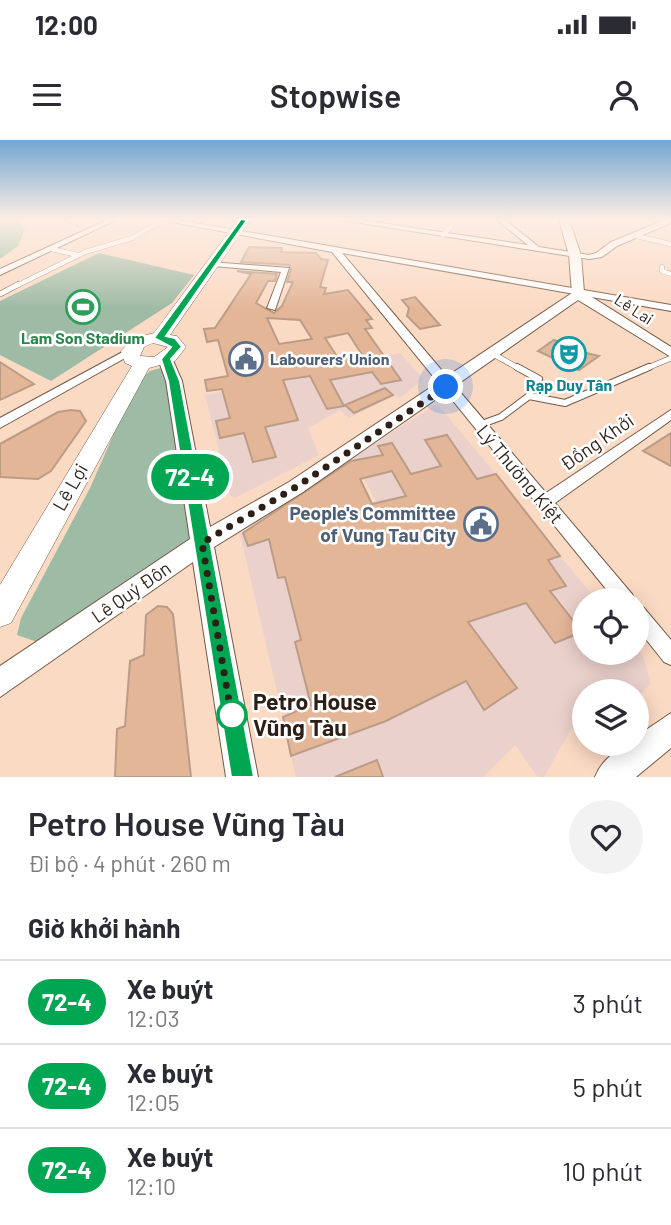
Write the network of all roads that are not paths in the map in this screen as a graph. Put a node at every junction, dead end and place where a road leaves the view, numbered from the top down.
1 (49, 250) edge
2 (54, 250) edge
3 (95, 250) edge
4 (222, 250) edge
5 (329, 250) edge
6 (546, 250) edge
7 (573, 250) edge
8 (606, 250) edge
9 (336, 251) junction
10 (78, 255) junction
11 (575, 255) junction
12 (213, 264) junction
13 (662, 267) dead end
14 (0, 272) edge
15 (671, 274) edge
16 (0, 293) edge
17 (578, 294) junction
18 (272, 308) dead end
19 (671, 308) edge
20 (149, 353) junction
21 (493, 354) junction
22 (671, 355) edge
23 (446, 387) junction
24 (528, 396) junction
25 (671, 414) edge
26 (0, 424) edge
27 (478, 425) junction
28 (545, 502) junction
29 (202, 543) junction
30 (616, 588) edge
31 (0, 613) edge
32 (649, 628) edge
33 (671, 655) edge
34 (0, 683) edge
35 (671, 727) edge
36 (242, 777) edge
37 (611, 777) edge

1 - 14 street
2 - 10 lane
3 - 10 lane
4 - 12 main road, Lê Lợi
5 - 9 street
6 - 11 street
7 - 11 street
8 - 11 street
9 - 17 street
9 - 23 street, Lý Thường Kiệt
10 - 16 lane
11 - 17 street
12 - 18 street
12 - 20 main road, Lê Lợi
13 - 15 lane
17 - 19 street
17 - 21 street, Lê Quý Đôn
17 - 22 street, Lê Lai
20 - 26 street
20 - 29 street
20 - 31 main road, Lê Lợi
21 - 23 street, Lê Quý Đôn
21 - 24 lane
22 - 24 lane
23 - 27 street, Lý Thường Kiệt
23 - 29 street, Lê Quý Đôn
24 - 27 lane
25 - 28 street, Đồng Khởi
27 - 28 street, Lý Thường Kiệt
28 - 30 street, Lý Thường Kiệt
29 - 34 street, Lê Quý Đôn
29 - 36 street
32 - 33 street
35 - 37 street

